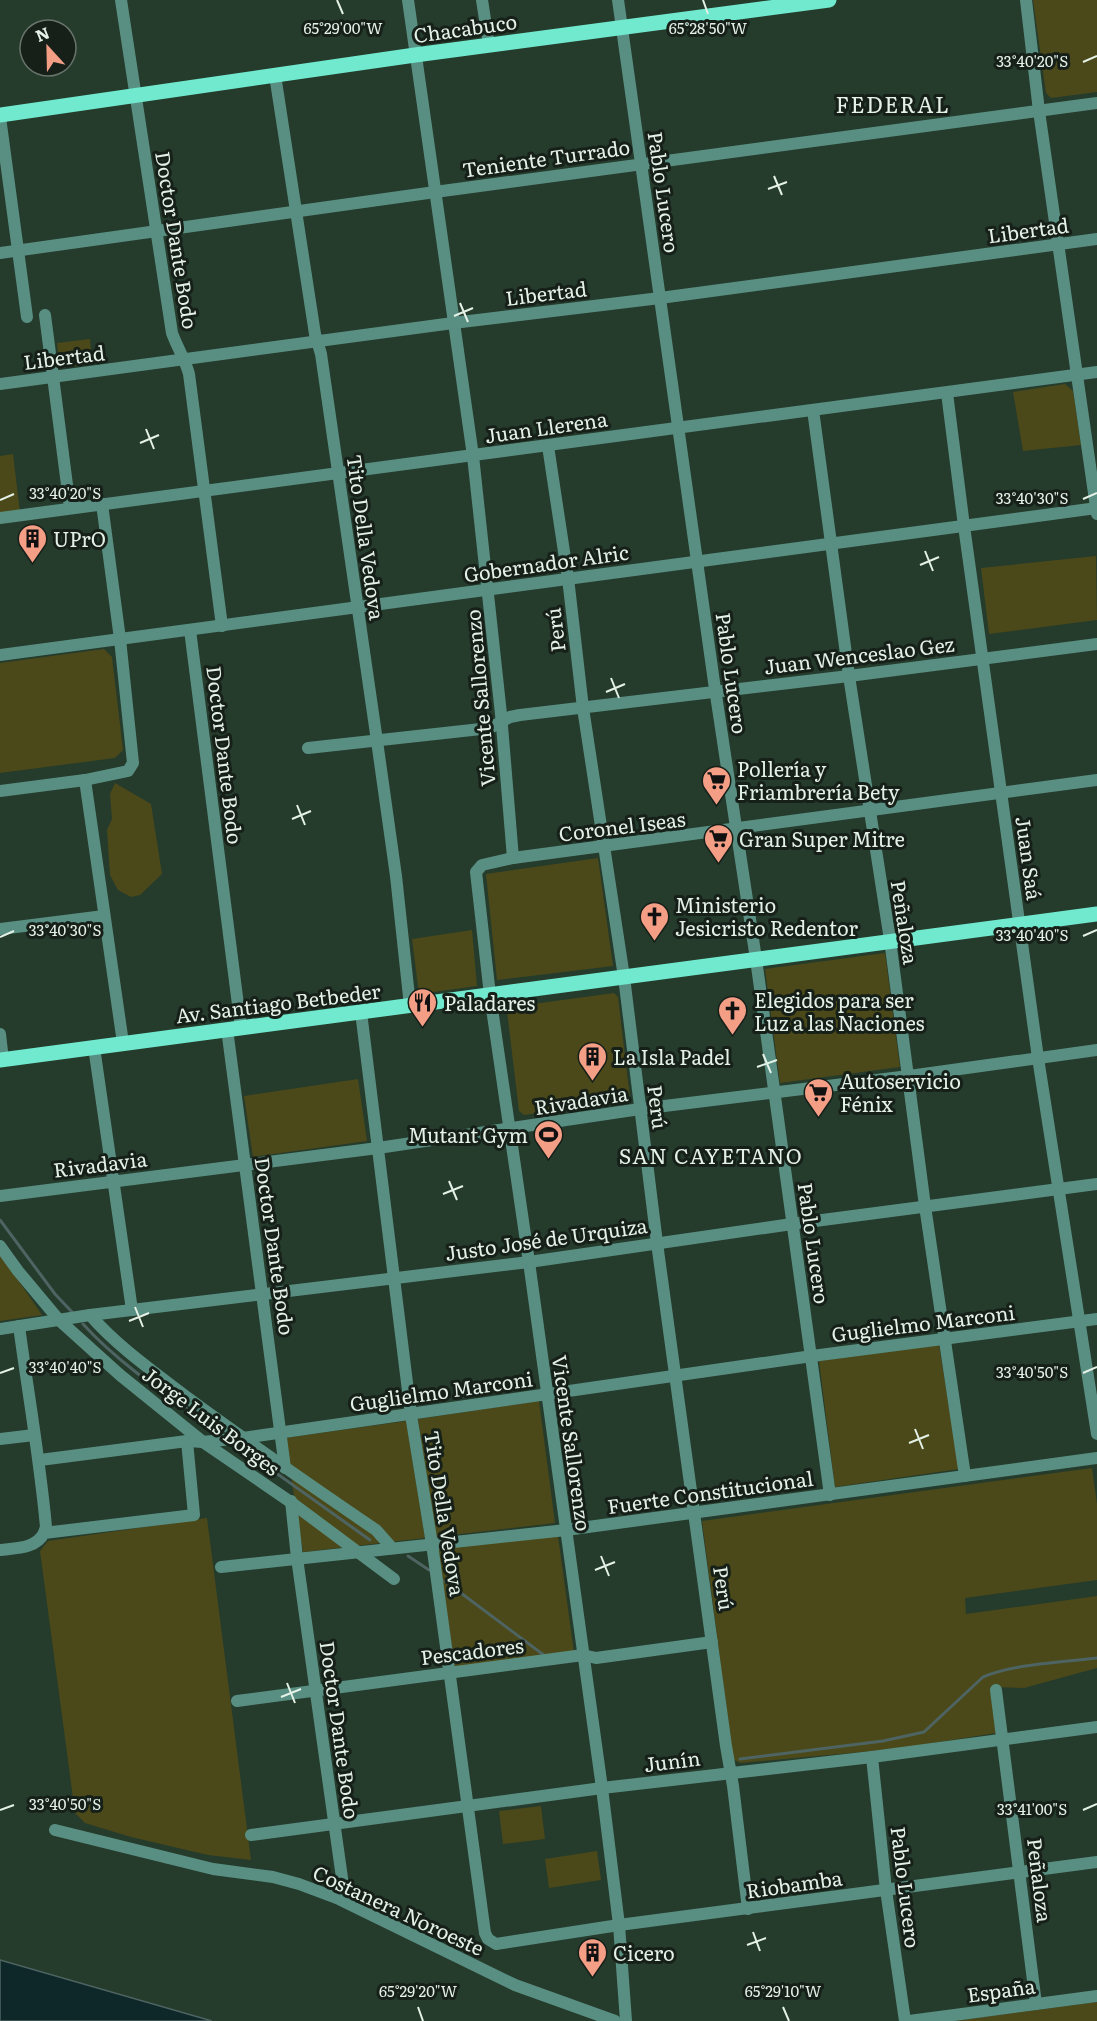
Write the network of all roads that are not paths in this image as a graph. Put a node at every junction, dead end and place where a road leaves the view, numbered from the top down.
1 (122, 0) edge
2 (408, 0) edge
3 (482, 0) edge
4 (618, 0) edge
5 (829, 0) edge
6 (1026, 0) edge
7 (753, 5) edge
8 (622, 27) junction
9 (489, 45) junction
10 (415, 55) junction
11 (275, 75) junction
12 (136, 95) junction
13 (1097, 103) edge
14 (1039, 111) junction
15 (0, 116) edge
16 (642, 164) junction
17 (435, 192) junction
18 (295, 212) junction
19 (157, 231) junction
20 (1097, 239) edge
21 (1058, 244) junction
22 (18, 250) junction
23 (0, 253) edge
24 (660, 298) junction
25 (45, 315) dead end
26 (27, 317) dead end
27 (453, 323) junction
28 (316, 341) junction
29 (186, 360) junction
30 (1097, 372) edge
31 (1077, 375) junction
32 (52, 377) junction
33 (0, 384) edge
34 (947, 393) junction
35 (813, 410) junction
36 (679, 428) junction
37 (548, 446) junction
38 (473, 456) junction
39 (339, 473) junction
40 (205, 491) junction
41 (102, 504) junction
42 (70, 508) junction
43 (1097, 510) edge
44 (0, 518) edge
45 (964, 526) junction
46 (831, 543) junction
47 (697, 561) junction
48 (568, 578) junction
49 (488, 589) junction
50 (357, 607) junction
51 (222, 626) junction
52 (190, 630) junction
53 (120, 639) junction
54 (1097, 644) edge
55 (0, 655) edge
56 (983, 658) junction
57 (849, 676) junction
58 (716, 691) junction
59 (583, 708) junction
60 (502, 723) junction
61 (377, 741) junction
62 (309, 748) dead end
63 (85, 780) junction
64 (1097, 780) edge
65 (0, 791) edge
66 (1002, 793) junction
67 (869, 811) junction
68 (736, 830) junction
69 (605, 847) junction
70 (513, 858) junction
71 (476, 872) joint
72 (1097, 914) edge
73 (104, 916) junction
74 (1019, 924) junction
75 (0, 930) edge
76 (890, 940) junction
77 (756, 959) junction
78 (624, 977) junction
79 (490, 995) junction
80 (410, 1006) junction
81 (361, 1012) junction
82 (234, 1029) junction
83 (0, 1034) edge
84 (123, 1043) junction
85 (94, 1047) junction
86 (1097, 1050) edge
87 (1038, 1058) junction
88 (2, 1060) edge
89 (909, 1076) junction
90 (775, 1093) junction
91 (640, 1109) junction
92 (509, 1129) junction
93 (378, 1148) junction
94 (246, 1165) junction
95 (113, 1181) junction
96 (1097, 1184) edge
97 (1059, 1190) junction
98 (0, 1196) edge
99 (925, 1206) junction
100 (792, 1224) junction
101 (657, 1243) junction
102 (0, 1246) edge
103 (529, 1262) junction
104 (394, 1278) junction
105 (263, 1294) junction
106 (132, 1310) junction
107 (90, 1315) junction
108 (1097, 1319) edge
109 (59, 1320) junction
110 (1080, 1321) junction
111 (19, 1326) junction
112 (0, 1329) edge
113 (945, 1339) junction
114 (812, 1356) junction
115 (676, 1376) junction
116 (547, 1395) junction
117 (411, 1415) junction
118 (280, 1433) junction
119 (1097, 1434) edge
120 (34, 1435) junction
121 (243, 1438) junction
122 (0, 1439) edge
123 (187, 1442) junction
124 (203, 1442) junction
125 (1097, 1458) edge
126 (40, 1460) junction
127 (285, 1468) junction
128 (965, 1476) junction
129 (830, 1495) junction
130 (290, 1499) junction
131 (694, 1512) junction
132 (566, 1530) junction
133 (44, 1533) junction
134 (432, 1544) junction
135 (392, 1548) junction
136 (0, 1550) edge
137 (358, 1552) junction
138 (297, 1558) junction
139 (221, 1567) dead end
140 (394, 1579) dead end
141 (712, 1641) junction
142 (583, 1655) junction
143 (449, 1673) junction
144 (996, 1690) dead end
145 (316, 1691) junction
146 (237, 1701) dead end
147 (1097, 1727) edge
148 (1004, 1740) junction
149 (872, 1757) junction
150 (731, 1773) junction
151 (602, 1788) junction
152 (469, 1806) junction
153 (335, 1824) junction
154 (55, 1830) dead end
155 (251, 1834) dead end
156 (1097, 1862) edge
157 (1020, 1871) junction
158 (886, 1890) junction
159 (337, 1898) junction
160 (748, 1909) junction
161 (619, 1925) junction
162 (496, 1944) joint
163 (1097, 1996) edge
164 (1036, 2004) junction
165 (615, 2021) edge
166 (626, 2021) edge
167 (907, 2021) edge

1 - 12 street, Doctor Dante Bodo
2 - 10 street, Vicente Sallorenzo
3 - 9 street
4 - 8 street, Pablo Lucero
5 - 7 main road, Chacabuco
6 - 14 street
7 - 8 main road, Chacabuco
8 - 9 main road, Chacabuco
8 - 16 street, Pablo Lucero
9 - 10 main road, Chacabuco
10 - 11 main road, Chacabuco
10 - 17 street, Vicente Sallorenzo
11 - 12 main road, Chacabuco
11 - 18 street, Tito Della Vedova
12 - 15 main road, Chacabuco
12 - 19 street, Doctor Dante Bodo
13 - 14 street, Teniente Turrado
14 - 16 street, Teniente Turrado
14 - 21 street
15 - 22 street
16 - 17 street, Teniente Turrado
16 - 24 street, Pablo Lucero
17 - 18 street, Teniente Turrado
17 - 27 street, Vicente Sallorenzo
18 - 19 street, Teniente Turrado
18 - 28 street, Tito Della Vedova
19 - 22 street, Teniente Turrado
19 - 29 street, Doctor Dante Bodo
20 - 21 street, Libertad
21 - 24 street, Libertad
21 - 31 street
22 - 23 street, Teniente Turrado
22 - 26 street
24 - 27 street, Libertad
24 - 36 street, Pablo Lucero
25 - 32 street
27 - 28 street, Libertad
27 - 38 street, Vicente Sallorenzo
28 - 29 street, Libertad
28 - 39 street, Tito Della Vedova
29 - 32 street, Libertad
29 - 40 street, Doctor Dante Bodo
30 - 31 street, Juan Llerena
31 - 34 street, Juan Llerena
31 - 43 street
32 - 33 street, Libertad
32 - 42 street
34 - 35 street, Juan Llerena
34 - 45 street, Juan Saá
35 - 36 street, Juan Llerena
35 - 46 street, Peñaloza
36 - 37 street, Juan Llerena
36 - 47 street, Pablo Lucero
37 - 38 street, Juan Llerena
37 - 48 street, Perú
38 - 39 street, Juan Llerena
38 - 49 street, Vicente Sallorenzo
39 - 40 street, Juan Llerena
39 - 50 street, Tito Della Vedova
40 - 41 street, Juan Llerena
40 - 51 street, Doctor Dante Bodo
41 - 42 street, Juan Llerena
41 - 53 street
42 - 44 street, Juan Llerena
43 - 45 street, Gobernador Alric
45 - 46 street, Gobernador Alric
45 - 56 street, Juan Saá
46 - 47 street, Gobernador Alric
46 - 57 street, Peñaloza
47 - 48 street, Gobernador Alric
47 - 58 street, Pablo Lucero
48 - 49 street, Gobernador Alric
48 - 59 street, Perú
49 - 50 street, Gobernador Alric
49 - 60 street, Vicente Sallorenzo
50 - 51 street, Gobernador Alric
50 - 61 street, Tito Della Vedova
51 - 52 street, Gobernador Alric
52 - 53 street, Gobernador Alric
52 - 82 street, Doctor Dante Bodo
53 - 55 street, Gobernador Alric
53 - 63 street
54 - 56 street, Juan Wenceslao Gez
56 - 57 street, Juan Wenceslao Gez
56 - 66 street, Juan Saá
57 - 58 street, Juan Wenceslao Gez
57 - 67 street, Peñaloza
58 - 59 street, Juan Wenceslao Gez
58 - 68 street, Pablo Lucero
59 - 60 street, Juan Wenceslao Gez
59 - 69 street, Perú
60 - 61 street, Juan Wenceslao Gez
60 - 70 street, Vicente Sallorenzo
61 - 62 street, Juan Wenceslao Gez
61 - 80 street, Tito Della Vedova
63 - 65 street
63 - 73 street
64 - 66 street, Coronel Iseas
66 - 67 street, Coronel Iseas
66 - 74 street, Juan Saá
67 - 68 street, Coronel Iseas
67 - 76 street, Peñaloza
68 - 69 street, Coronel Iseas
68 - 77 street, Pablo Lucero
69 - 70 street, Coronel Iseas
69 - 78 street, Perú
70 - 71 street, Coronel Iseas
71 - 79 street, Vicente Sallorenzo
72 - 74 main road, Av. Santiago Betbeder
73 - 75 street
73 - 84 street
74 - 76 main road, Av. Santiago Betbeder
74 - 87 street, Juan Saá
76 - 77 main road, Av. Santiago Betbeder
76 - 89 street, Peñaloza
77 - 78 main road, Av. Santiago Betbeder
77 - 90 street, Pablo Lucero
78 - 79 main road, Av. Santiago Betbeder
78 - 91 street, Perú
79 - 80 main road, Av. Santiago Betbeder
79 - 92 street, Vicente Sallorenzo
80 - 81 main road, Av. Santiago Betbeder
81 - 82 main road, Av. Santiago Betbeder
81 - 93 street, Tito Della Vedova
82 - 84 main road, Av. Santiago Betbeder
82 - 94 street, Doctor Dante Bodo
83 - 88 street
84 - 85 main road, Av. Santiago Betbeder
85 - 88 main road, Av. Santiago Betbeder
85 - 95 street
86 - 87 street, Rivadavia
87 - 89 street, Rivadavia
87 - 97 street, Juan Saá
89 - 90 street, Rivadavia
89 - 99 street, Peñaloza
90 - 91 street, Rivadavia
90 - 100 street, Pablo Lucero
91 - 92 street, Rivadavia
91 - 101 street, Perú
92 - 93 street, Rivadavia
92 - 103 street, Vicente Sallorenzo
93 - 94 street, Rivadavia
93 - 104 street, Tito Della Vedova
94 - 95 street, Rivadavia
94 - 105 street, Doctor Dante Bodo
95 - 98 street, Rivadavia
95 - 106 street
96 - 97 street, Justo José de Urquiza
97 - 99 street, Justo José de Urquiza
97 - 110 street, Juan Saá
99 - 100 street, Justo José de Urquiza
99 - 113 street, Peñaloza
100 - 101 street, Justo José de Urquiza
100 - 114 street, Pablo Lucero
101 - 103 street, Justo José de Urquiza
101 - 115 street, Perú
102 - 109 street, Jorge Luis Borges
103 - 104 street, Justo José de Urquiza
103 - 116 street, Vicente Sallorenzo
104 - 105 street, Justo José de Urquiza
104 - 117 street, Tito Della Vedova
105 - 106 street, Justo José de Urquiza
105 - 118 street, Doctor Dante Bodo
106 - 107 street, Justo José de Urquiza
107 - 109 street, Justo José de Urquiza
107 - 121 street, Jorge Luis Borges
108 - 110 street, Guglielmo Marconi
109 - 111 street, Justo José de Urquiza
109 - 124 street, Jorge Luis Borges
110 - 113 street, Guglielmo Marconi
110 - 119 street, Juan Saá
111 - 112 street, Justo José de Urquiza
111 - 120 street
113 - 114 street, Guglielmo Marconi
113 - 128 street, Peñaloza
114 - 115 street, Guglielmo Marconi
114 - 129 street, Pablo Lucero
115 - 116 street, Guglielmo Marconi
115 - 131 street, Perú
116 - 117 street, Guglielmo Marconi
116 - 132 street, Vicente Sallorenzo
117 - 118 street, Guglielmo Marconi
117 - 134 street, Tito Della Vedova
118 - 121 street, Guglielmo Marconi
118 - 127 street, Doctor Dante Bodo
120 - 122 street
120 - 126 street
121 - 124 street, Guglielmo Marconi
121 - 127 street, Jorge Luis Borges
123 - 124 street, Guglielmo Marconi
123 - 126 street, Guglielmo Marconi
123 - 133 street
124 - 130 street, Jorge Luis Borges
125 - 128 street, Fuerte Constitucional
126 - 133 street
127 - 135 street, Jorge Luis Borges
128 - 129 street, Fuerte Constitucional
129 - 131 street, Fuerte Constitucional
130 - 137 street, Jorge Luis Borges
130 - 138 street, Doctor Dante Bodo
131 - 132 street, Fuerte Constitucional
131 - 141 street, Perú
132 - 134 street, Fuerte Constitucional
132 - 142 street, Vicente Sallorenzo
133 - 136 street
134 - 135 street, Fuerte Constitucional
134 - 143 street, Tito Della Vedova
135 - 137 street, Fuerte Constitucional
137 - 138 street, Fuerte Constitucional
137 - 140 street, Jorge Luis Borges
138 - 139 street, Fuerte Constitucional
138 - 145 street, Doctor Dante Bodo
141 - 142 street, Pescadores
141 - 150 street, Perú
142 - 143 street, Pescadores
142 - 151 street, Vicente Sallorenzo
143 - 145 street, Pescadores
143 - 152 street, Tito Della Vedova
144 - 148 street, Peñaloza
145 - 146 street, Pescadores
145 - 153 street, Doctor Dante Bodo
147 - 148 street, Junín
148 - 149 street, Junín
148 - 157 street, Peñaloza
149 - 150 street, Junín
149 - 158 street, Pablo Lucero
150 - 151 street, Junín
150 - 160 street, Perú
151 - 152 street, Junín
151 - 161 street, Vicente Sallorenzo
152 - 153 street, Junín
152 - 162 street, Tito Della Vedova
153 - 155 street, Junín
153 - 159 street, Doctor Dante Bodo
154 - 159 street, Costanera Noroeste
156 - 157 street, Riobamba
157 - 158 street, Riobamba
157 - 164 street, Peñaloza
158 - 160 street, Riobamba
158 - 167 street, Pablo Lucero
159 - 165 street, Costanera Noroeste
160 - 161 street, Riobamba
161 - 162 street, Riobamba
161 - 166 street, Vicente Sallorenzo
163 - 164 street, España
164 - 167 street, España

